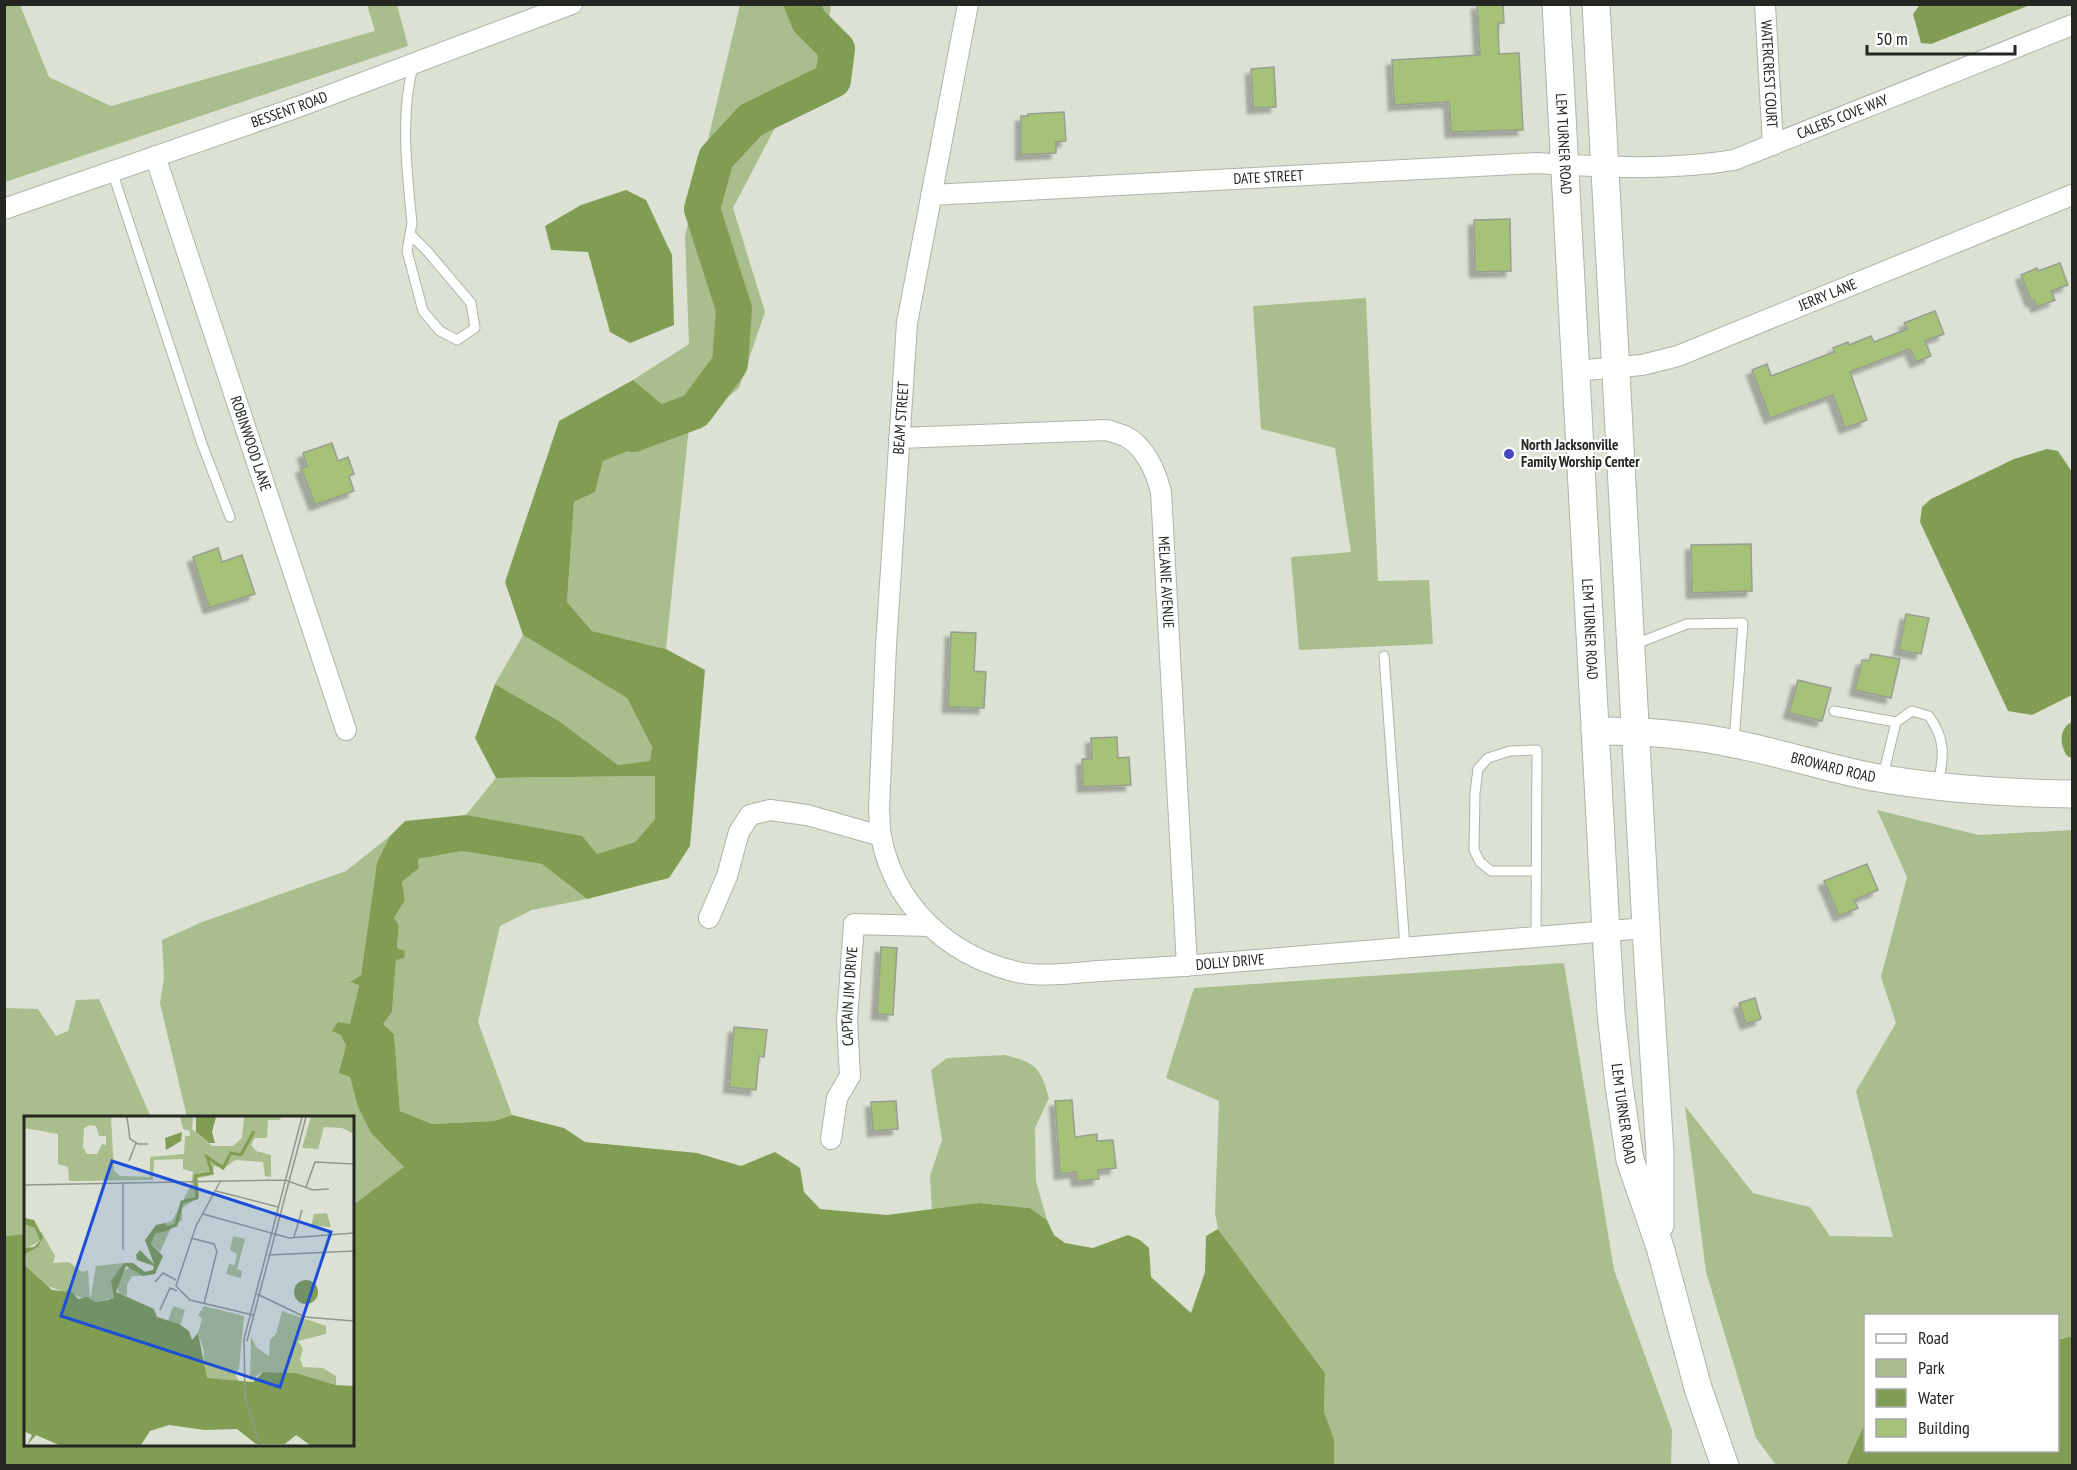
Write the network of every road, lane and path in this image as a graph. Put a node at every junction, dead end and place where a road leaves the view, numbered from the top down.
1 (572, 4) edge
2 (968, 4) edge
3 (1556, 4) edge
4 (1596, 4) edge
5 (1765, 4) edge
6 (2073, 25) edge
7 (413, 63) junction
8 (1773, 145) junction
9 (154, 156) junction
10 (1564, 165) junction
11 (1605, 167) junction
12 (112, 171) junction
13 (931, 195) junction
14 (2073, 195) edge
15 (4, 209) edge
16 (410, 234) junction
17 (1615, 368) junction
18 (1575, 371) junction
19 (899, 438) junction
20 (230, 518) dead end
21 (1631, 646) junction
22 (1383, 656) dead end
23 (1834, 711) dead end
24 (1896, 722) junction
25 (346, 730) dead end
26 (1595, 731) junction
27 (1635, 731) junction
28 (1734, 744) junction
29 (1882, 778) junction
30 (1938, 788) junction
31 (2073, 794) edge
32 (881, 836) junction
33 (1536, 871) junction
34 (709, 918) dead end
35 (929, 926) junction
36 (1646, 928) junction
37 (1606, 931) junction
38 (1536, 937) junction
39 (1405, 948) junction
40 (1187, 966) junction
41 (831, 1139) dead end
42 (1660, 1247) junction
43 (1725, 1466) edge

1 - 7 street, BESSENT ROAD
2 - 13 street, BEAM STREET
3 - 10 main road, LEM TURNER ROAD
4 - 11 main road, LEM TURNER ROAD
5 - 8 street, WATERCREST COURT
6 - 8 street, CALEBS COVE WAY
7 - 9 street, BESSENT ROAD
7 - 16 lane
8 - 11 street, CALEBS COVE WAY
9 - 12 street, BESSENT ROAD
9 - 25 street, ROBINWOOD LANE
10 - 11 street, DATE STREET
10 - 13 street, DATE STREET
10 - 18 main road, LEM TURNER ROAD
11 - 17 main road, LEM TURNER ROAD
12 - 15 street, BESSENT ROAD
12 - 20 lane
13 - 19 street, BEAM STREET
14 - 17 street, JERRY LANE
16 - 16 lane
17 - 18 street, JERRY LANE
17 - 21 main road, LEM TURNER ROAD
18 - 26 main road, LEM TURNER ROAD
19 - 32 street, BEAM STREET
19 - 40 street, MELANIE AVENUE
21 - 27 main road, LEM TURNER ROAD
21 - 28 lane
22 - 39 lane
23 - 24 lane
24 - 29 lane
24 - 30 lane
26 - 27 main road, BROWARD ROAD
26 - 37 main road, LEM TURNER ROAD
27 - 28 main road, BROWARD ROAD
27 - 36 main road, LEM TURNER ROAD
28 - 29 main road, BROWARD ROAD
29 - 30 main road, BROWARD ROAD
30 - 31 main road, BROWARD ROAD
32 - 34 street
32 - 35 street, DOLLY DRIVE
33 - 33 lane
33 - 38 lane
35 - 40 street, DOLLY DRIVE
35 - 41 street, CAPTAIN JIM DRIVE
36 - 37 street, DOLLY DRIVE
36 - 42 main road, LEM TURNER ROAD
37 - 38 street, DOLLY DRIVE
37 - 42 main road, LEM TURNER ROAD
38 - 39 street, DOLLY DRIVE
39 - 40 street, DOLLY DRIVE
42 - 43 main road, LEM TURNER ROAD

